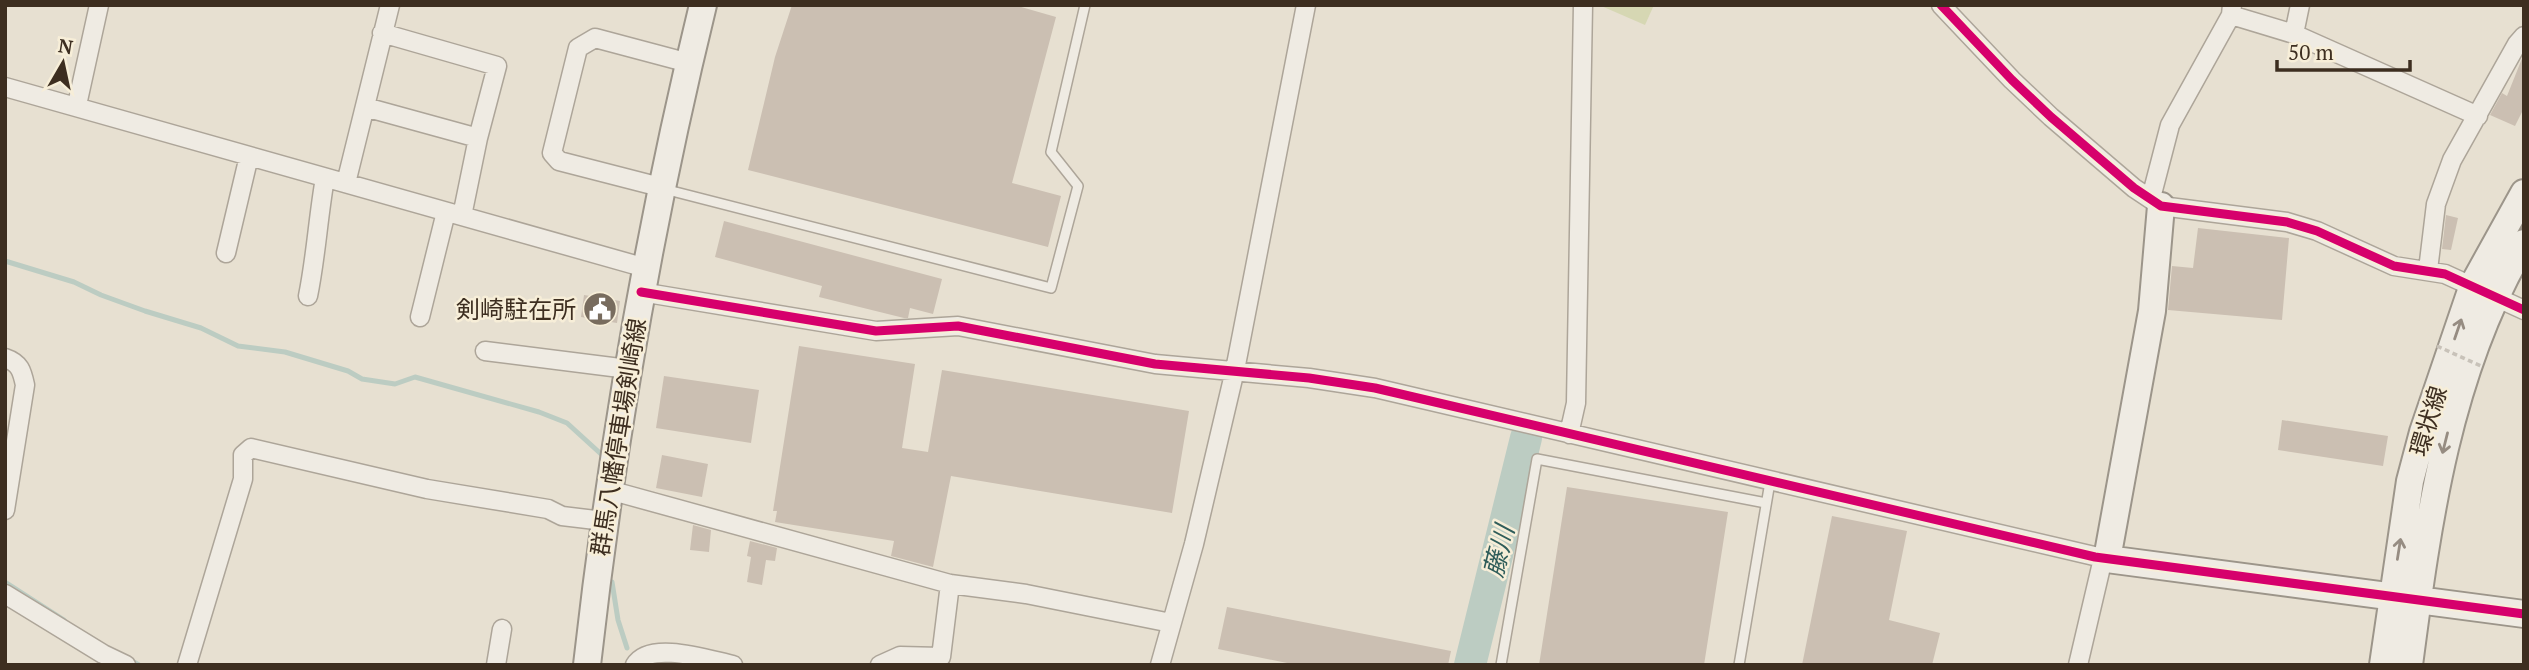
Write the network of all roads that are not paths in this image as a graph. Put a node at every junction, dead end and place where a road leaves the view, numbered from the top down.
1 (99, 5) edge
2 (390, 5) edge
3 (703, 5) edge
4 (1085, 5) edge
5 (1306, 5) edge
6 (1583, 5) edge
7 (1941, 5) edge
8 (2300, 5) edge
9 (2232, 10) edge
10 (382, 33) junction
11 (2294, 34) junction
12 (2524, 36) edge
13 (689, 62) junction
14 (5, 87) edge
15 (77, 105) junction
16 (365, 107) junction
17 (2478, 116) junction
18 (478, 138) junction
19 (249, 156) junction
20 (325, 178) junction
21 (346, 183) junction
22 (664, 188) junction
23 (2524, 193) edge
24 (2156, 202) junction
25 (454, 214) junction
26 (2524, 243) edge
27 (226, 253) dead end
28 (2428, 270) junction
29 (643, 280) junction
30 (2485, 291) junction
31 (308, 296) dead end
32 (2524, 310) edge
33 (420, 317) dead end
34 (485, 351) dead end
35 (5, 358) edge
36 (628, 369) junction
37 (1235, 370) junction
38 (1569, 434) junction
39 (1770, 482) junction
40 (609, 491) junction
41 (1766, 503) junction
42 (5, 510) edge
43 (604, 522) junction
44 (2107, 559) junction
45 (950, 583) junction
46 (5, 594) edge
47 (2392, 598) junction
48 (2418, 601) junction
49 (2524, 614) edge
50 (1171, 623) junction
51 (502, 629) dead end
52 (127, 665) edge
53 (187, 665) edge
54 (496, 665) edge
55 (587, 665) edge
56 (635, 665) edge
57 (733, 665) edge
58 (880, 665) edge
59 (1160, 665) edge
60 (1501, 665) edge
61 (1740, 665) edge
62 (2078, 665) edge
63 (2383, 665) edge
64 (2409, 665) edge

1 - 15 street
2 - 10 street
3 - 13 street, 群馬八幡停車場剣崎線
4 - 22 lane
5 - 37 street
6 - 38 street
7 - 24 street
8 - 11 street
9 - 11 street
9 - 24 street
10 - 16 street
10 - 18 street
11 - 17 street
12 - 17 street
13 - 22 street, 群馬八幡停車場剣崎線
13 - 22 street
14 - 15 street
15 - 19 street
16 - 18 street
16 - 21 street
17 - 28 street
18 - 25 street
19 - 20 street
19 - 27 street
20 - 21 street
20 - 31 street
21 - 25 street
22 - 29 street, 群馬八幡停車場剣崎線
23 - 30 street, 環状線
24 - 28 street
24 - 44 street
25 - 29 street
25 - 33 street
26 - 30 street, 環状線
28 - 30 street
29 - 36 street, 群馬八幡停車場剣崎線
29 - 37 street
30 - 32 street
47 -> 30 street, 環状線
30 -> 48 street, 環状線
34 - 36 street
35 - 42 street
36 - 40 street, 群馬八幡停車場剣崎線
37 - 38 street
37 - 50 street
38 - 39 street
39 - 41 lane
39 - 44 street
40 - 43 street, 群馬八幡停車場剣崎線
40 - 45 street
41 - 60 lane
41 - 61 lane
43 - 53 street
43 - 55 street, 群馬八幡停車場剣崎線
44 - 47 street
44 - 62 street
45 - 50 street
45 - 58 street
46 - 52 street
47 - 48 street
47 - 63 street, 環状線
48 - 49 street
48 - 64 street, 環状線
50 - 59 street
51 - 54 street
56 - 57 street

